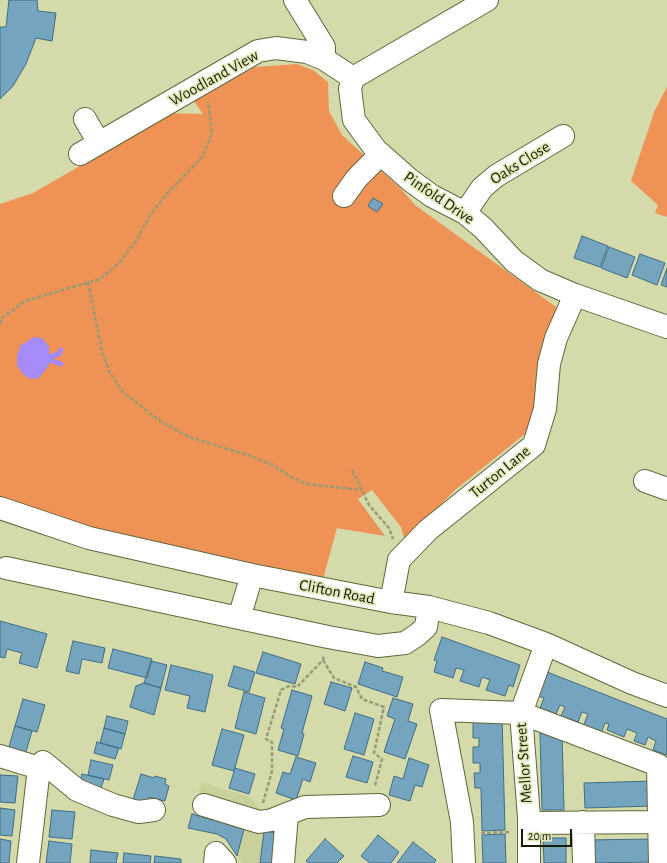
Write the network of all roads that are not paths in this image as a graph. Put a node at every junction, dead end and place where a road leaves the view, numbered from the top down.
1 (487, 0) edge
2 (301, 8) edge
3 (324, 59) junction
4 (353, 78) junction
5 (85, 119) dead end
6 (563, 136) dead end
7 (99, 143) junction
8 (80, 154) dead end
9 (381, 154) junction
10 (352, 194) dead end
11 (466, 213) junction
12 (575, 295) junction
13 (667, 327) edge
14 (645, 481) dead end
15 (667, 489) edge
16 (2, 515) edge
17 (6, 568) dead end
18 (252, 575) junction
19 (391, 602) junction
20 (429, 607) junction
21 (239, 618) junction
22 (546, 644) junction
23 (667, 696) edge
24 (521, 713) junction
25 (0, 756) edge
26 (41, 765) junction
27 (204, 805) dead end
28 (379, 805) road end
29 (154, 810) dead end
30 (287, 814) junction
31 (583, 822) junction
32 (663, 822) edge
33 (529, 827) junction
34 (28, 863) edge
35 (215, 863) edge
36 (225, 863) edge
37 (283, 863) edge
38 (464, 863) edge
39 (529, 863) edge
40 (584, 863) edge
41 (660, 863) edge

1 - 4 street
2 - 3 street
3 - 4 street, Woodland View
3 - 7 street, Woodland View
4 - 9 street, Pinfold Drive
5 - 7 street
6 - 11 street, Oaks Close
7 - 8 street, Woodland View
9 - 10 street
9 - 11 street, Pinfold Drive
11 - 12 street, Pinfold Drive
12 - 13 street, Pinfold Drive
12 - 19 street, Turton Lane
14 - 15 street
16 - 18 street, Clifton Road
17 - 21 street
18 - 19 street, Clifton Road
18 - 21 street
19 - 20 street, Clifton Road
20 - 21 street
20 - 22 street, Clifton Road
22 - 23 street, Clifton Road
22 - 24 street, Mellor Street
24 - 32 street
24 - 33 street, Mellor Street
24 - 38 street
25 - 26 street
26 - 29 street
26 - 34 street
27 - 30 street
28 - 30 street
30 - 37 street
31 - 32 street
31 - 33 street
31 - 40 street
32 - 41 street
33 - 39 street, Mellor Street
35 - 36 street

